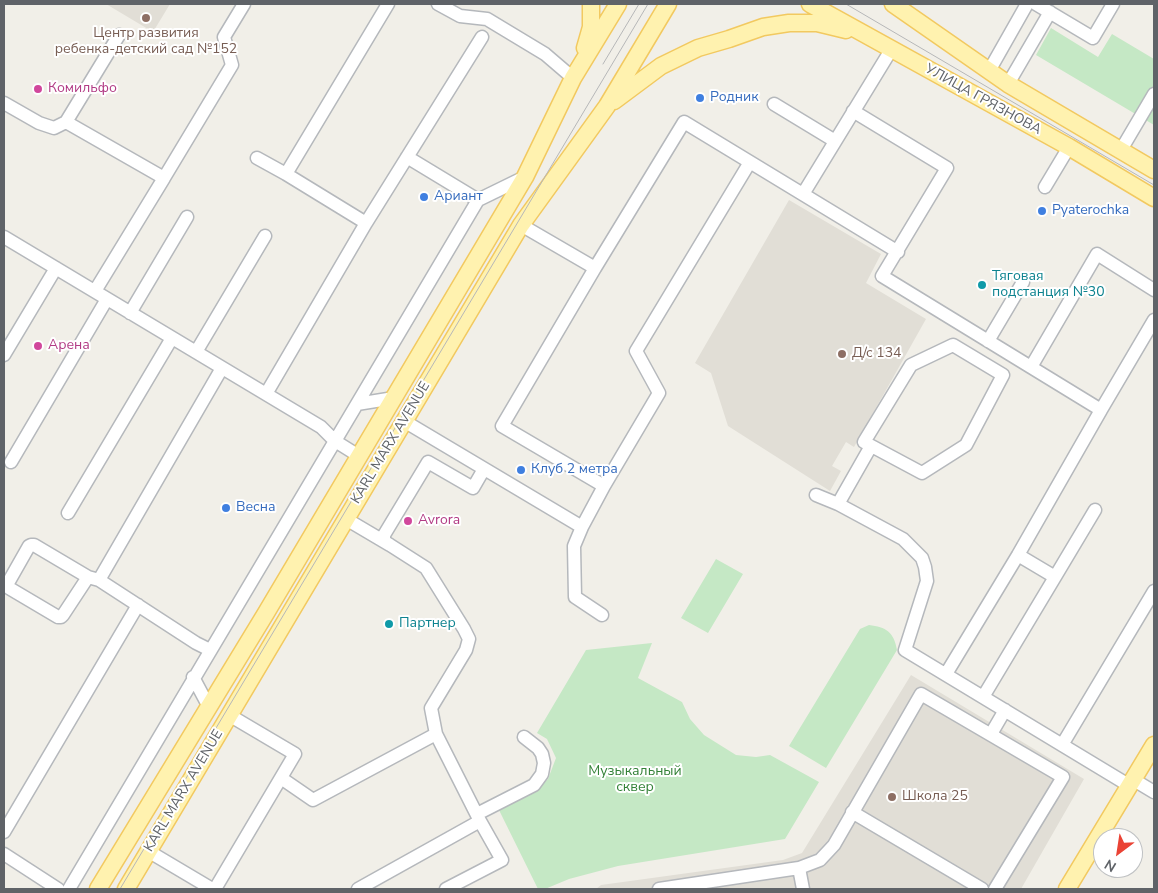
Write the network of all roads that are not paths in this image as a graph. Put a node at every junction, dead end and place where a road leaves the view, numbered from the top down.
1 (244, 4) edge
2 (388, 4) edge
3 (438, 4) edge
4 (591, 4) edge
5 (618, 4) edge
6 (668, 4) edge
7 (810, 4) edge
8 (894, 4) edge
9 (1027, 4) edge
10 (1036, 4) edge
11 (1113, 4) edge
12 (1050, 12) junction
13 (863, 34) junction
14 (119, 35) dead end
15 (482, 37) dead end
16 (891, 50) junction
17 (988, 71) junction
18 (577, 72) junction
19 (1008, 84) junction
20 (1154, 94) edge
21 (4, 103) edge
22 (774, 104) dead end
23 (607, 106) junction
24 (853, 111) junction
25 (66, 122) junction
26 (835, 141) junction
27 (1070, 147) junction
28 (1120, 150) junction
29 (407, 157) junction
30 (257, 158) dead end
31 (750, 162) junction
32 (1154, 170) edge
33 (286, 174) junction
34 (525, 177) junction
35 (164, 178) junction
36 (1045, 187) dead end
37 (803, 194) junction
38 (1154, 198) edge
39 (478, 200) junction
40 (187, 217) dead end
41 (366, 223) junction
42 (521, 225) junction
43 (265, 236) dead end
44 (4, 237) edge
45 (898, 252) junction
46 (56, 268) junction
47 (595, 268) junction
48 (1023, 282) dead end
49 (1154, 290) edge
50 (95, 292) junction
51 (107, 299) junction
52 (130, 313) junction
53 (1154, 320) edge
54 (172, 338) junction
55 (988, 341) junction
56 (196, 352) junction
57 (4, 355) edge
58 (1031, 367) junction
59 (222, 368) junction
60 (266, 394) junction
61 (394, 398) junction
62 (357, 404) junction
63 (1101, 410) junction
64 (404, 421) junction
65 (335, 442) junction
66 (871, 446) junction
67 (359, 456) junction
68 (11, 462) dead end
69 (484, 469) junction
70 (604, 486) junction
71 (816, 495) dead end
72 (838, 504) junction
73 (1095, 510) dead end
74 (68, 512) dead end
75 (346, 519) junction
76 (582, 527) junction
77 (384, 541) junction
78 (1018, 555) junction
79 (1055, 578) junction
80 (93, 579) junction
81 (1154, 591) edge
82 (138, 605) junction
83 (602, 615) dead end
84 (210, 650) junction
85 (946, 674) junction
86 (193, 677) junction
87 (983, 697) junction
88 (209, 707) junction
89 (1005, 710) junction
90 (229, 715) junction
91 (436, 734) junction
92 (991, 734) junction
93 (524, 738) dead end
94 (1062, 745) junction
95 (1154, 745) edge
96 (281, 778) junction
97 (1132, 783) junction
98 (1154, 792) edge
99 (852, 812) junction
100 (479, 817) junction
101 (4, 832) edge
102 (148, 851) junction
103 (4, 854) edge
104 (799, 868) junction
105 (58, 889) edge
106 (69, 889) edge
107 (98, 889) edge
108 (126, 889) edge
109 (214, 889) edge
110 (358, 889) edge
111 (446, 889) edge
112 (659, 889) edge
113 (803, 889) edge
114 (982, 889) edge
115 (995, 889) edge
116 (1068, 889) edge

1 - 35 lane
2 - 33 lane
3 - 18 lane
4 - 18 main road
5 - 18 main road, KARL MARX AVENUE
6 - 23 main road, KARL MARX AVENUE
7 - 13 main road, УЛИЦА ГРЯЗНОВА
8 - 17 main road, УЛИЦА ГРЯЗНОВА
9 - 17 lane
10 - 12 lane
11 - 12 lane
12 - 19 lane
13 - 16 main road, УЛИЦА ГРЯЗНОВА
13 - 23 main road
14 - 25 lane
15 - 29 lane
16 - 24 lane
16 - 27 main road, УЛИЦА ГРЯЗНОВА
17 - 19 main road, УЛИЦА ГРЯЗНОВА
18 - 34 main road, KARL MARX AVENUE
19 - 28 main road, УЛИЦА ГРЯЗНОВА
20 - 28 lane
21 - 25 lane
22 - 26 lane
23 - 42 main road, KARL MARX AVENUE
24 - 26 lane
24 - 45 lane
25 - 35 lane
26 - 37 lane
27 - 36 lane
27 - 38 main road, УЛИЦА ГРЯЗНОВА
28 - 32 main road, УЛИЦА ГРЯЗНОВА
29 - 39 lane
29 - 41 lane
30 - 33 lane
31 - 37 lane
31 - 47 lane
31 - 70 lane
33 - 41 lane
34 - 39 lane
34 - 61 main road, KARL MARX AVENUE
35 - 50 lane
37 - 45 lane
39 - 62 lane
40 - 52 lane
41 - 60 lane
42 - 47 lane
42 - 64 main road, KARL MARX AVENUE
43 - 56 lane
44 - 46 lane
45 - 55 lane
46 - 50 lane
46 - 57 lane
47 - 70 lane
48 - 55 lane
49 - 58 lane
50 - 51 lane
51 - 52 lane
51 - 68 lane
52 - 54 lane
53 - 63 lane
54 - 56 lane
54 - 74 lane
55 - 58 lane
56 - 59 lane
58 - 63 lane
59 - 60 lane
59 - 80 lane
60 - 65 lane
61 - 62 lane
61 - 67 main road, KARL MARX AVENUE
62 - 65 lane
63 - 78 lane
64 - 69 lane
64 - 75 main road, KARL MARX AVENUE
65 - 67 lane
65 - 84 lane
66 - 66 lane
66 - 72 lane
67 - 88 main road, KARL MARX AVENUE
69 - 76 lane
69 - 77 lane
70 - 76 lane
71 - 72 lane
72 - 85 lane
73 - 79 lane
75 - 77 lane
75 - 90 main road, KARL MARX AVENUE
76 - 83 lane
77 - 91 lane
78 - 79 lane
78 - 85 lane
79 - 87 lane
80 - 80 lane
80 - 82 lane
81 - 94 lane
82 - 84 lane
82 - 101 lane
84 - 86 lane
85 - 87 lane
86 - 88 lane
86 - 106 lane
87 - 89 lane
88 - 107 main road, KARL MARX AVENUE
89 - 92 lane
89 - 94 lane
90 - 96 lane
90 - 102 main road, KARL MARX AVENUE
91 - 96 lane
91 - 100 lane
92 - 99 lane
92 - 115 lane
93 - 100 lane
94 - 97 lane
95 - 97 main road
96 - 109 lane
97 - 98 lane
97 - 116 main road
99 - 104 lane
99 - 114 lane
100 - 110 lane
100 - 111 lane
102 - 108 main road, KARL MARX AVENUE
102 - 109 lane
103 - 105 lane
104 - 112 lane
104 - 113 lane

